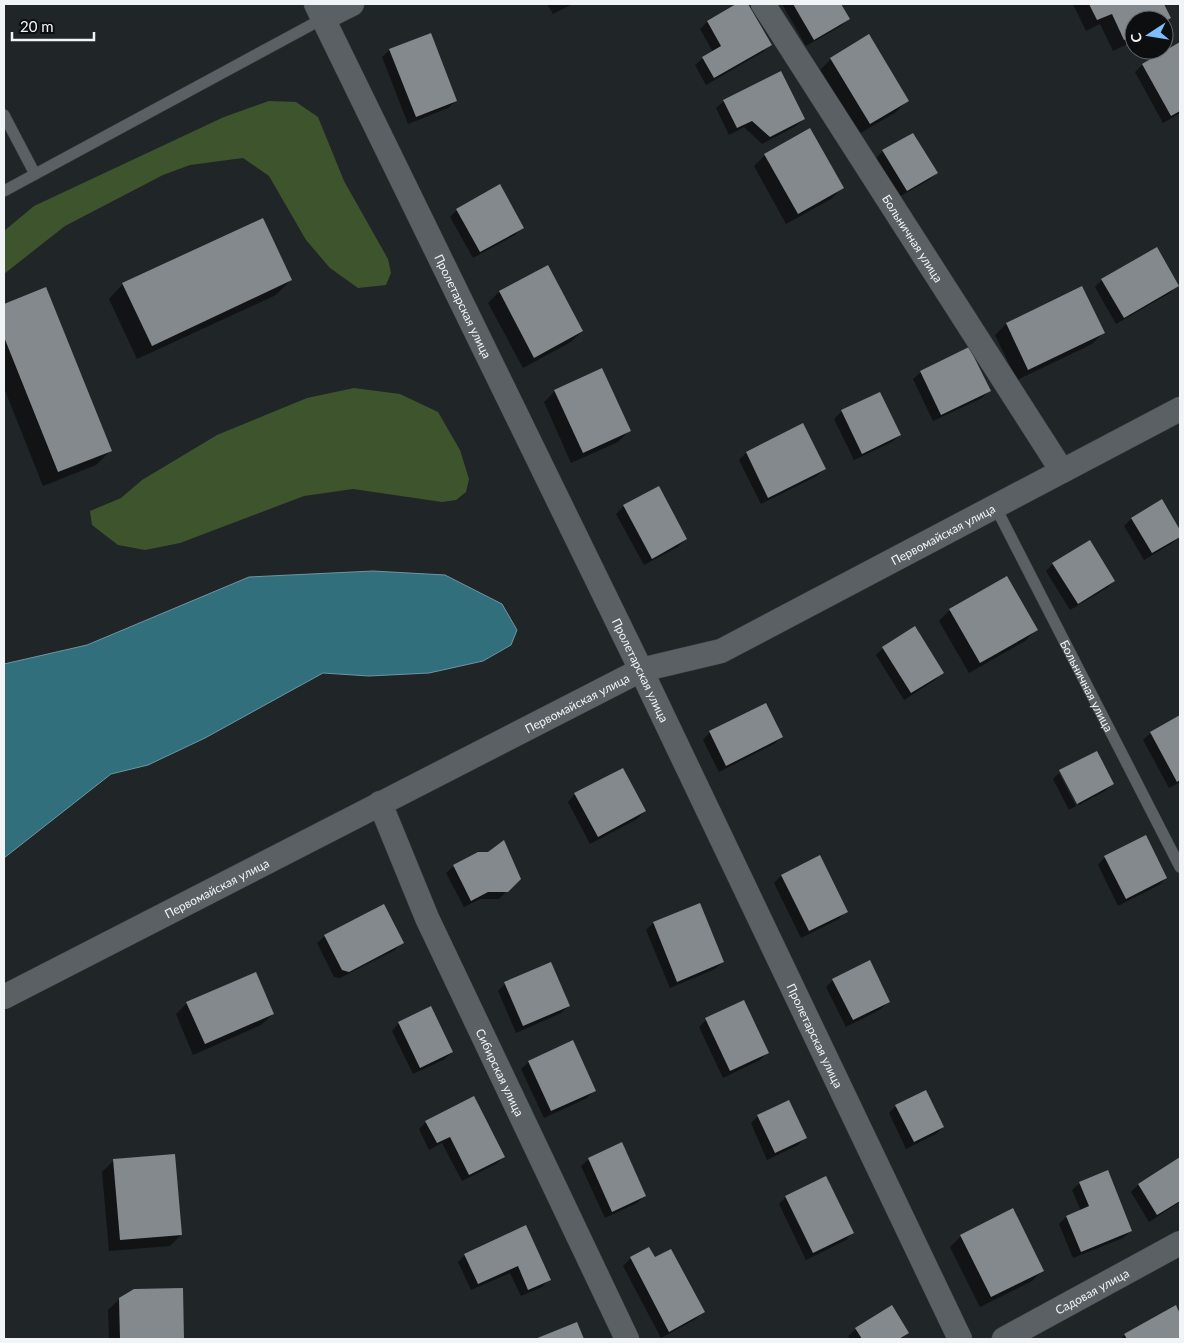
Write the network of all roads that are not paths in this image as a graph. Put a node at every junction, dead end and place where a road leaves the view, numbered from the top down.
1 (352, 4) edge
2 (763, 4) edge
3 (320, 11) edge
4 (4, 115) edge
5 (35, 174) junction
6 (4, 191) edge
7 (1180, 408) edge
8 (1062, 471) junction
9 (995, 506) junction
10 (641, 670) junction
11 (380, 803) junction
12 (1180, 867) edge
13 (4, 996) edge
14 (1180, 1243) edge
15 (627, 1339) edge
16 (960, 1339) edge
17 (1004, 1339) edge

1 - 3 street
2 - 8 street, Больничная улица
3 - 5 lane
3 - 10 street, Пролетарская улица
4 - 5 lane
5 - 6 lane
7 - 8 street, Первомайская улица
8 - 9 street, Первомайская улица
9 - 10 street, Первомайская улица
9 - 12 lane, Больничная улица
10 - 11 street, Первомайская улица
10 - 16 street, Пролетарская улица
11 - 13 street, Первомайская улица
11 - 15 street, Сибирская улица
14 - 17 street, Садовая улица

